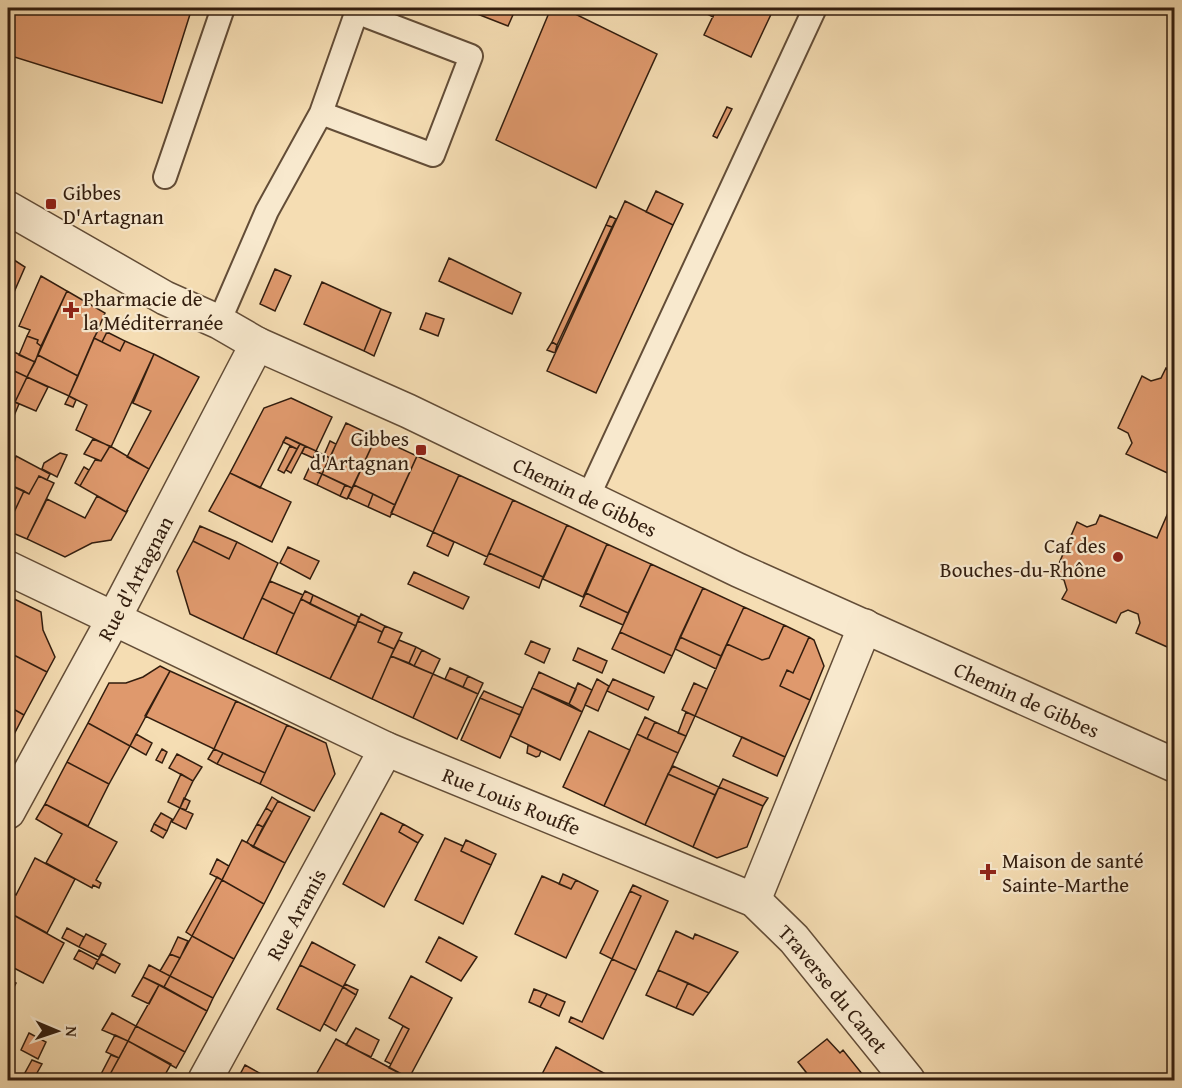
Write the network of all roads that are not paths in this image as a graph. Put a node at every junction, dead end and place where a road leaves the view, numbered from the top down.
1 (223, 8) edge
2 (815, 8) edge
3 (357, 10) edge
4 (321, 113) junction
5 (165, 177) dead end
6 (8, 208) edge
7 (219, 322) junction
8 (257, 344) junction
9 (588, 497) junction
10 (8, 568) edge
11 (112, 620) junction
12 (865, 626) junction
13 (386, 749) junction
14 (1174, 765) edge
15 (8, 812) edge
16 (754, 900) junction
17 (205, 1080) edge
18 (908, 1080) edge

1 - 5 lane
2 - 9 lane
3 - 4 lane
3 - 4 lane
4 - 7 lane
6 - 7 street, Chemin de Gibbes
7 - 8 street, Chemin de Gibbes
8 - 9 street, Chemin de Gibbes
8 - 11 street, Rue d'Artagnan
9 - 12 street, Chemin de Gibbes
10 - 11 street, Rue Louis Rouffe
11 - 13 street, Rue Louis Rouffe
11 - 15 street, Rue d'Artagnan
12 - 14 street, Chemin de Gibbes
12 - 16 street
13 - 16 street, Rue Louis Rouffe
13 - 17 street, Rue Aramis
16 - 18 street, Traverse du Canet

